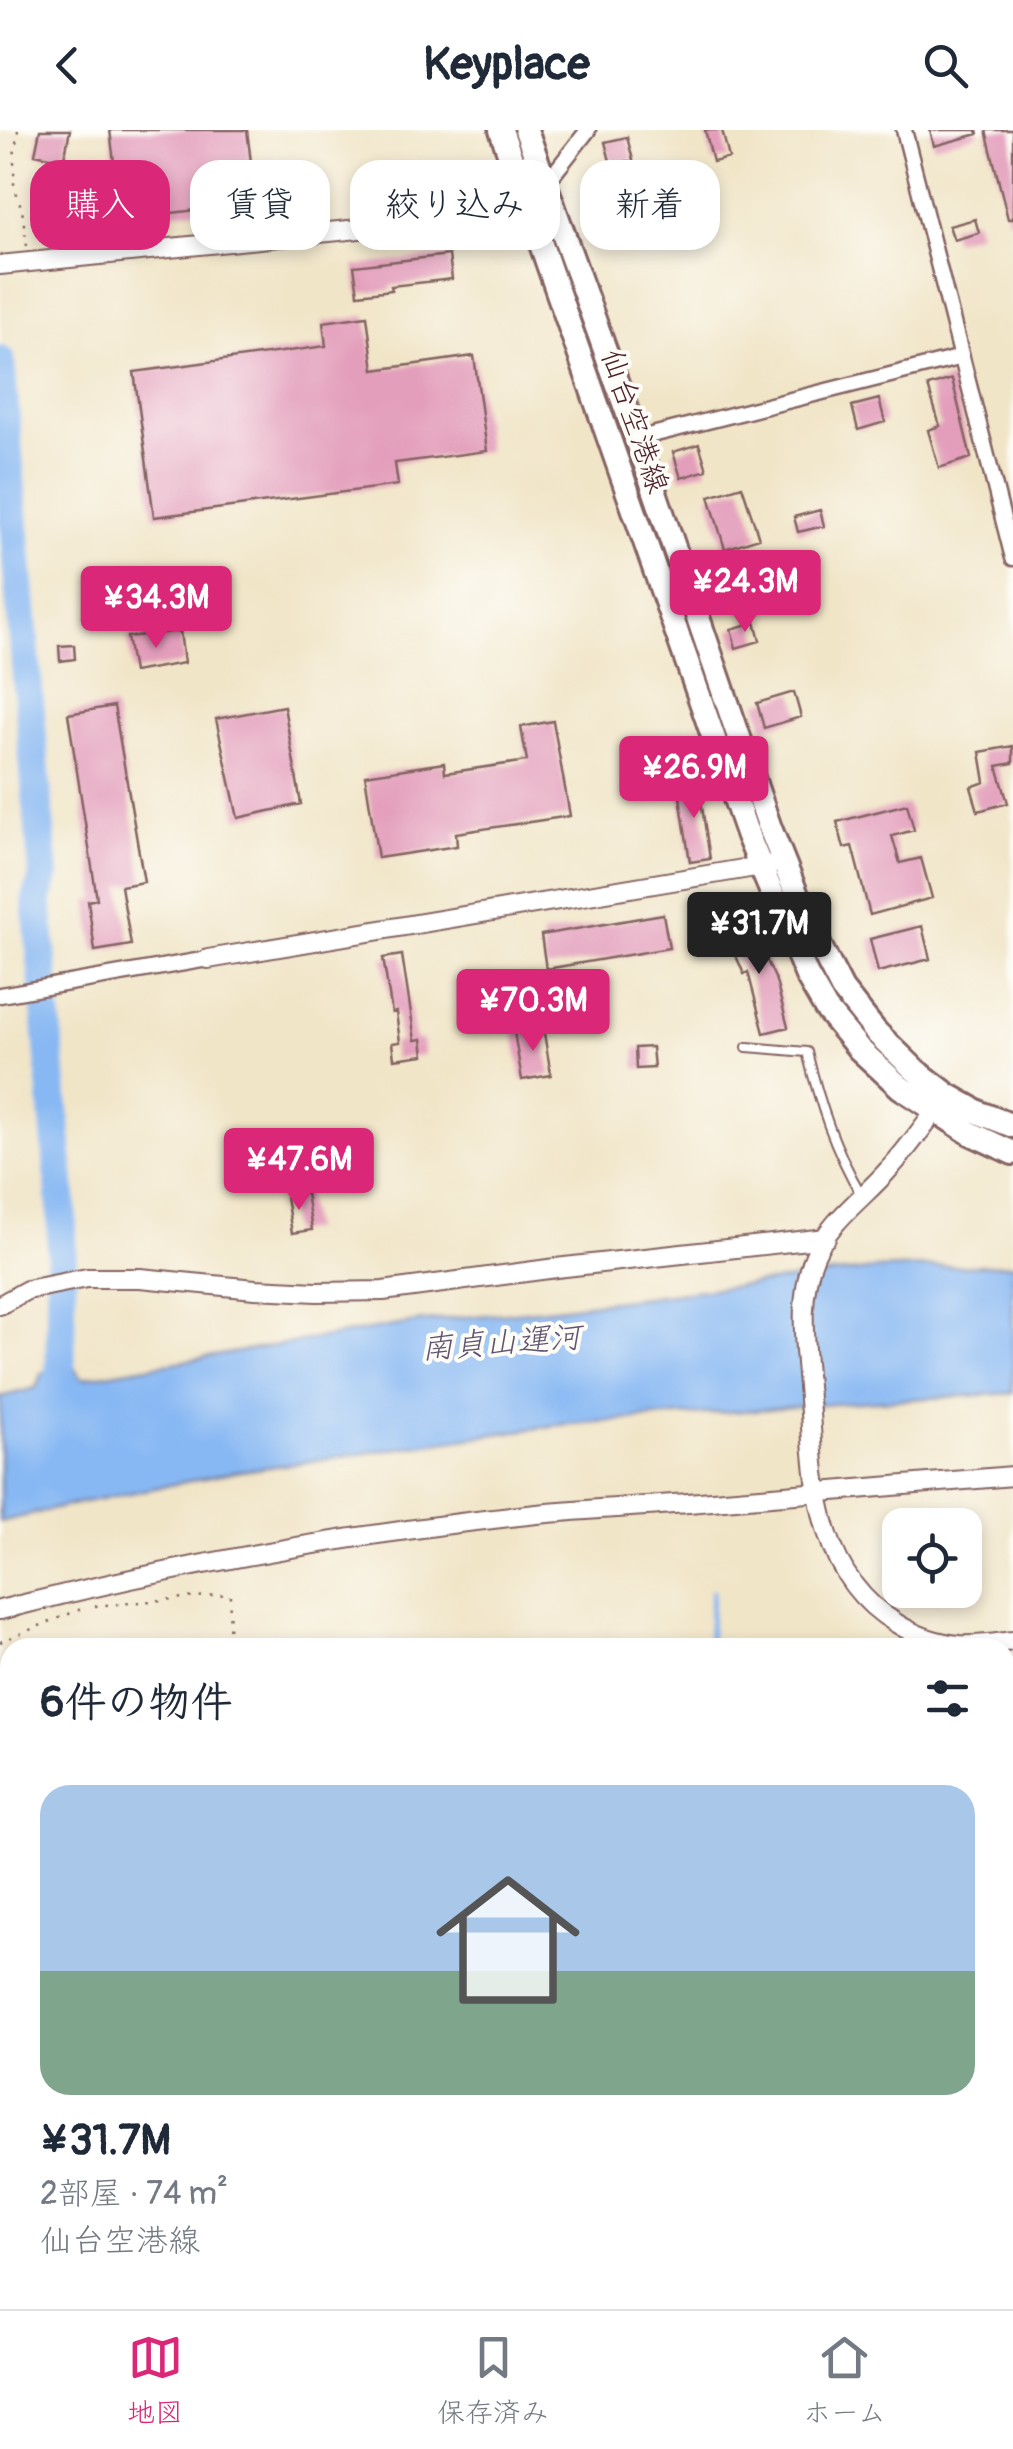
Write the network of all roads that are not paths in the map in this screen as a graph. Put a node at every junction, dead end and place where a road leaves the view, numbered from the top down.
1 (501, 130) edge
2 (526, 130) edge
3 (588, 130) edge
4 (904, 130) edge
5 (511, 160) edge
6 (536, 160) edge
7 (560, 166) edge
8 (560, 226) edge
9 (350, 230) edge
10 (543, 250) edge
11 (9, 264) edge
12 (962, 357) junction
13 (637, 439) junction
14 (612, 446) junction
15 (1013, 558) edge
16 (771, 865) junction
17 (208, 959) joint
18 (0, 995) edge
19 (748, 1047) dead end
20 (941, 1103) junction
21 (1013, 1126) edge
22 (1013, 1153) edge
23 (862, 1196) junction
24 (826, 1238) junction
25 (0, 1305) edge
26 (1013, 1476) edge
27 (819, 1493) junction
28 (0, 1610) edge
29 (930, 1638) edge

1 - 5 main road, 仙台空港線
2 - 6 main road, 仙台空港線
3 - 7 street
4 - 12 street
8 - 13 main road, 仙台空港線
9 - 11 street
10 - 14 main road, 仙台空港線
12 - 13 street
12 - 15 street
13 - 14 street
13 - 16 main road, 仙台空港線
14 - 16 main road, 仙台空港線
16 - 17 street
16 - 20 main road, 仙台空港線
17 - 18 street
19 - 23 lane
20 - 21 main road, 仙台空港線
20 - 22 main road, 仙台空港線
20 - 23 street
23 - 24 street
24 - 25 street
24 - 27 street
26 - 27 street
27 - 28 street
27 - 29 street

